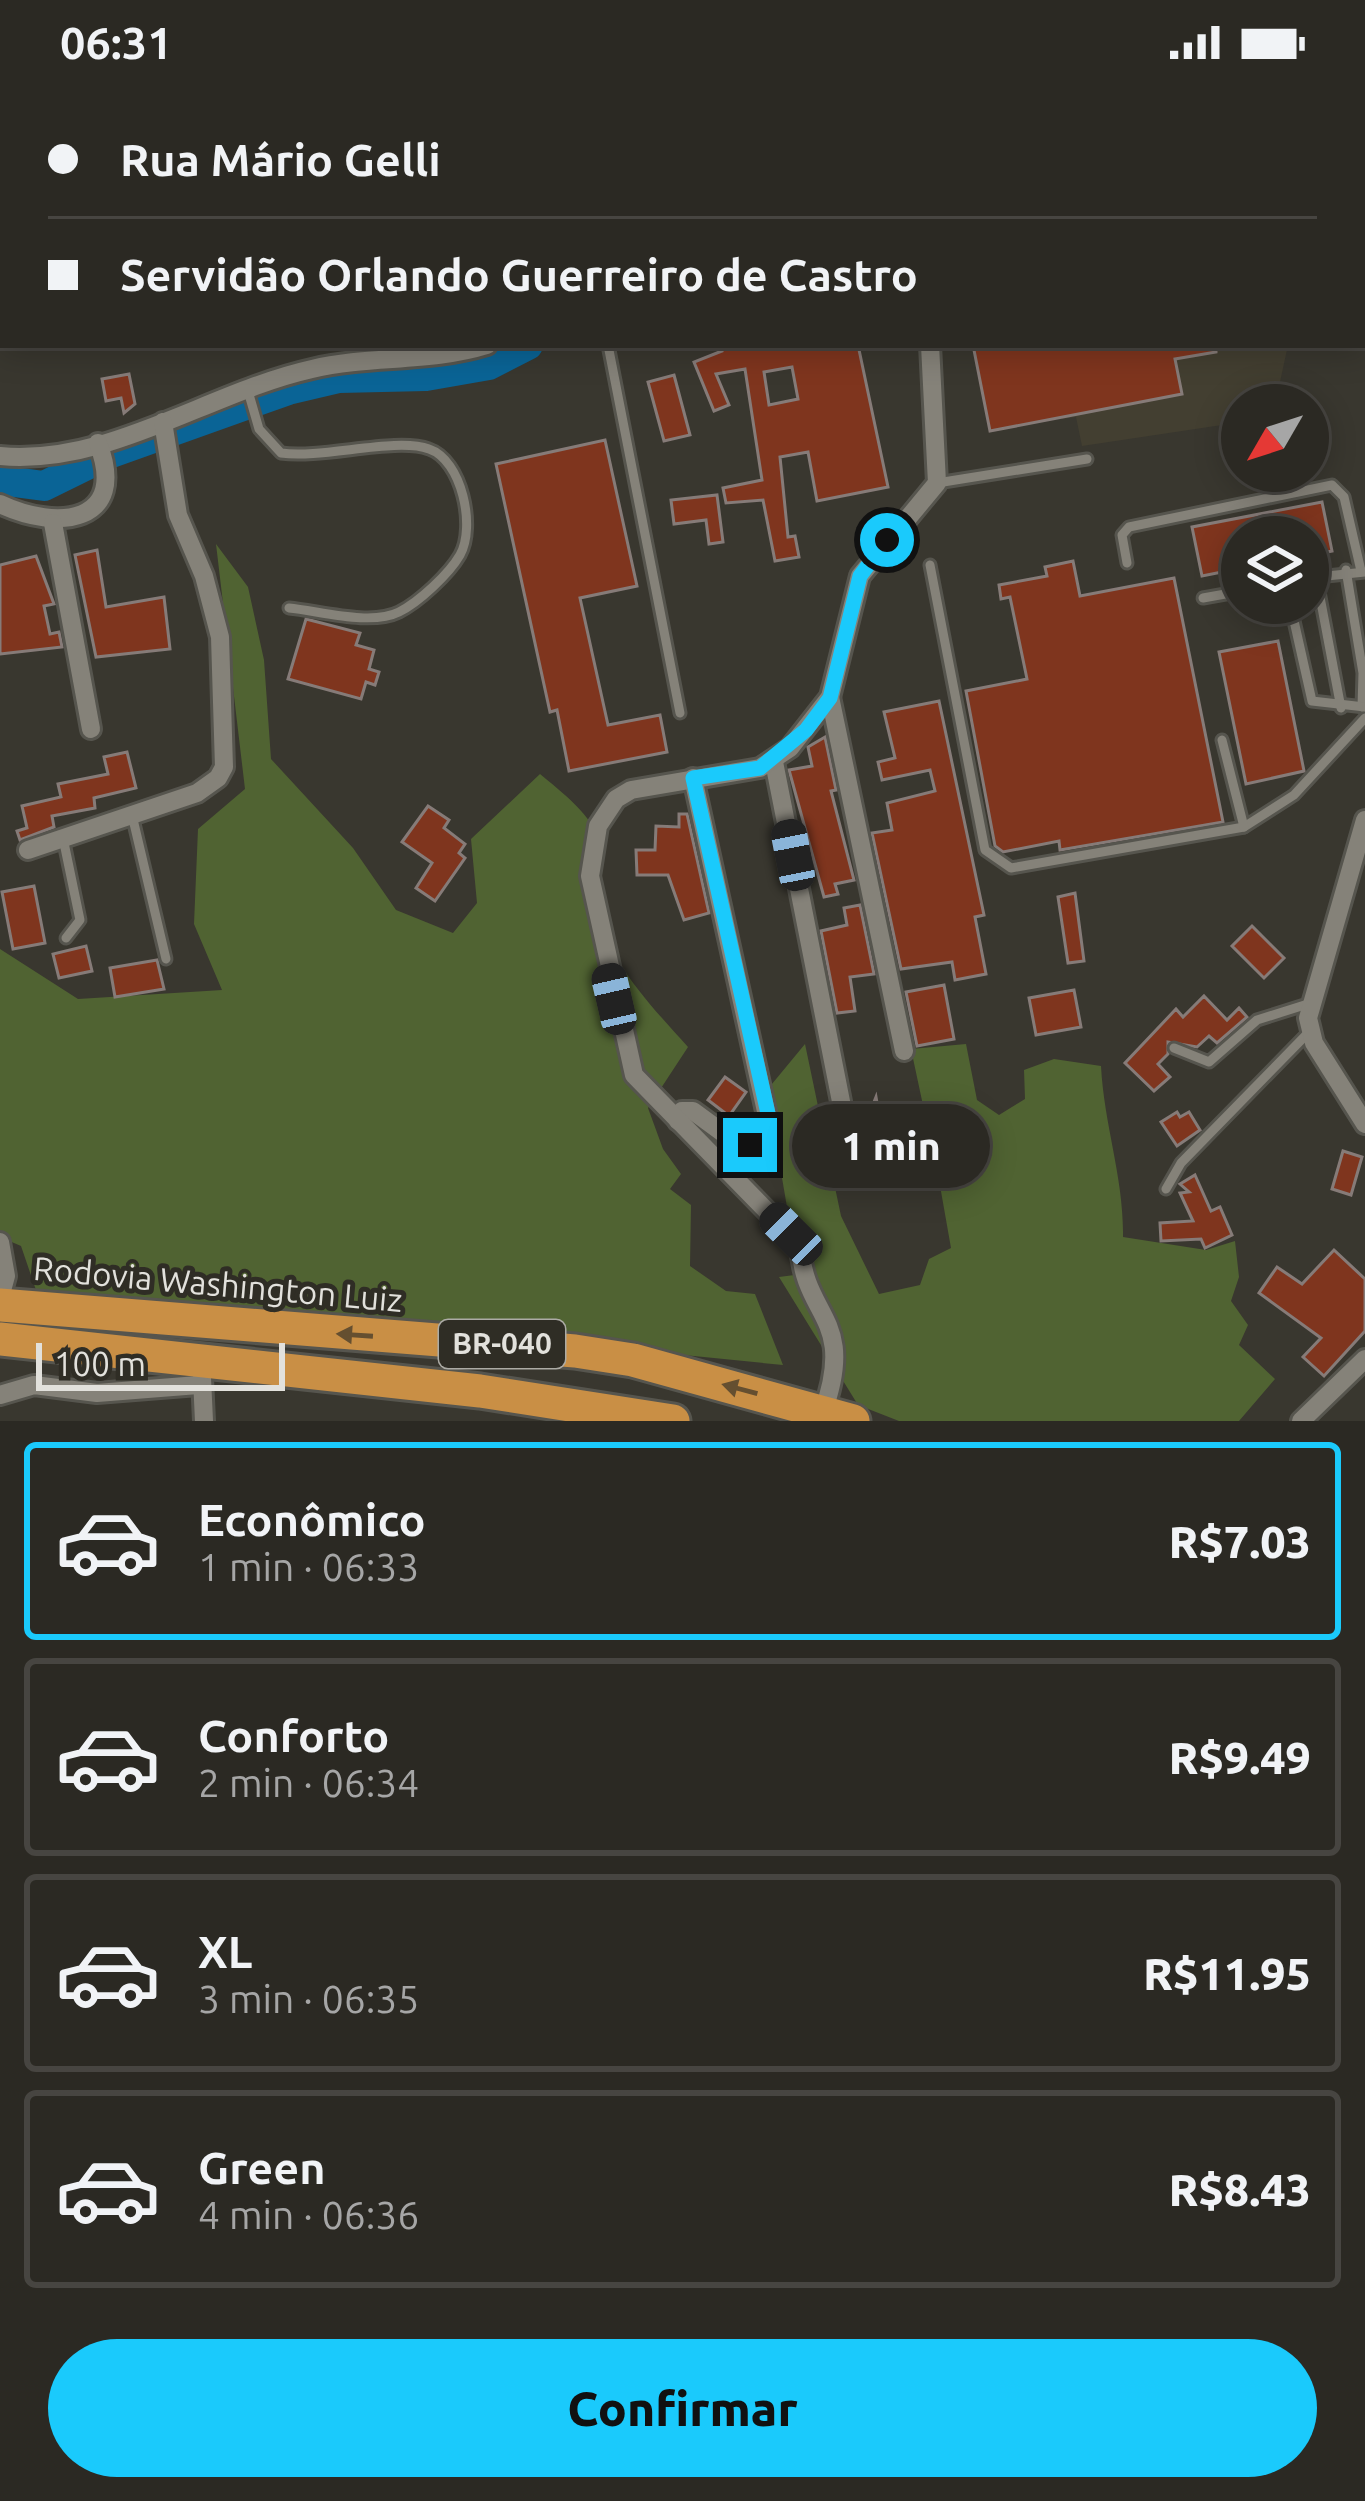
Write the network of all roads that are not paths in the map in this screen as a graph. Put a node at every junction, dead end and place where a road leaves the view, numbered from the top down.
1 (477, 348) edge
2 (609, 348) edge
3 (930, 348) edge
4 (248, 389) junction
5 (163, 422) junction
6 (102, 454) junction
7 (0, 456) edge
8 (1088, 459) dead end
9 (937, 483) junction
10 (0, 504) edge
11 (53, 523) junction
12 (1127, 563) dead end
13 (930, 565) dead end
14 (1346, 570) junction
15 (1363, 572) edge
16 (1329, 574) edge
17 (1221, 594) edge
18 (1203, 598) dead end
19 (289, 608) dead end
20 (1294, 624) edge
21 (1322, 624) edge
22 (830, 698) junction
23 (1341, 708) junction
24 (1364, 711) edge
25 (680, 713) dead end
26 (92, 729) dead end
27 (1222, 740) dead end
28 (775, 761) junction
29 (693, 778) junction
30 (132, 815) junction
31 (1365, 820) edge
32 (1244, 827) junction
33 (63, 838) junction
34 (28, 850) dead end
35 (66, 938) dead end
36 (166, 959) dead end
37 (1311, 1003) junction
38 (1310, 1030) junction
39 (1174, 1048) dead end
40 (904, 1051) dead end
41 (678, 1120) junction
42 (1365, 1124) edge
43 (848, 1136) dead end
44 (1166, 1190) dead end
45 (0, 1242) edge
46 (9, 1297) edge
47 (0, 1339) edge
48 (1365, 1359) edge
49 (204, 1374) junction
50 (0, 1395) edge
51 (838, 1416) edge
52 (204, 1421) edge
53 (673, 1421) edge
54 (1301, 1421) edge

1 - 4 street
2 - 25 lane
3 - 9 street
4 - 5 street
4 - 19 lane
5 - 6 street
5 - 30 street
6 - 7 street
6 - 11 street
8 - 9 lane
9 - 22 street
10 - 11 street
11 - 26 street
12 - 15 lane
13 - 32 lane
14 - 15 lane
14 - 16 lane
14 - 24 lane
17 - 18 lane
20 - 23 lane
21 - 23 lane
22 - 28 street
22 - 40 street
23 - 24 lane
24 - 32 lane
27 - 32 lane
28 - 29 street
28 - 43 street
29 - 41 street
29 - 41 street
30 - 33 street
30 - 36 lane
31 - 37 street
33 - 34 street
33 - 35 lane
37 - 38 street
37 - 39 lane
38 - 42 street
38 - 44 lane
41 - 51 street
45 - 46 street
51 -> 46 highway, Rodovia Washington Luiz / BR-040
47 - 49 highway, BR-040
48 - 54 street
49 - 50 street
49 - 52 street
49 - 53 highway, BR-040

